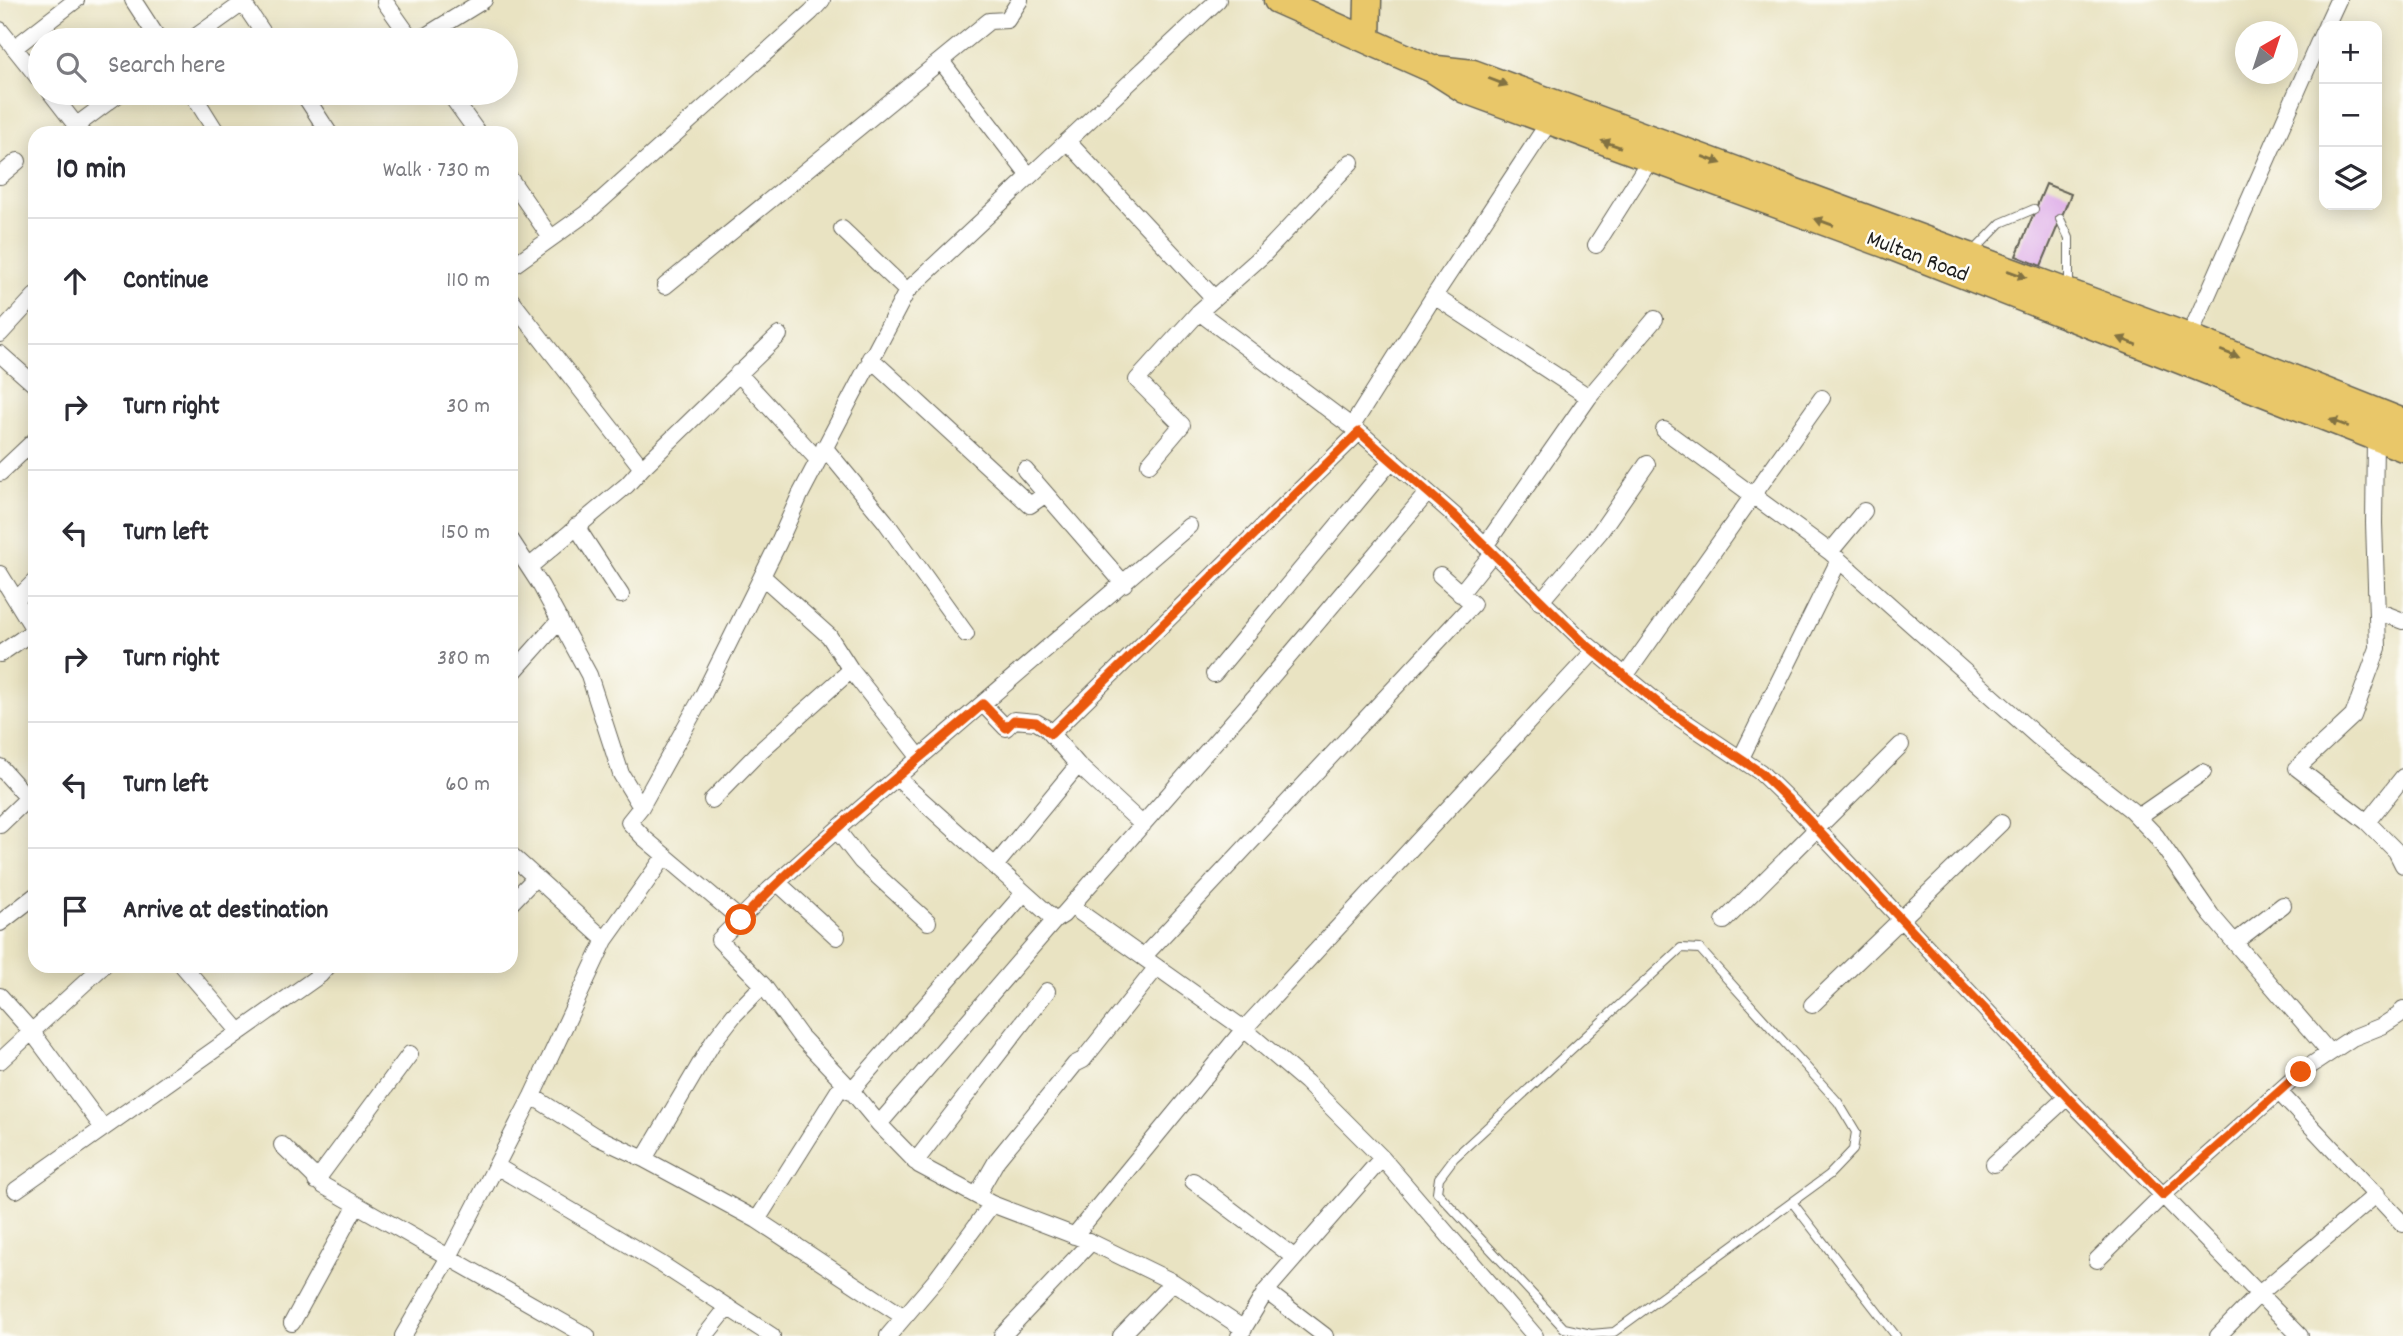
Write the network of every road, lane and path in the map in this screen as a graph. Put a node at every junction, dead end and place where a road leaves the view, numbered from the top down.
1 (76, 0) edge
2 (133, 0) edge
3 (484, 0) edge
4 (822, 0) edge
5 (1020, 0) edge
6 (1218, 0) edge
7 (1368, 0) edge
8 (2337, 0) edge
9 (245, 1) edge
10 (386, 2) edge
11 (1290, 3) edge
12 (2328, 21) edge
13 (40, 28) edge
14 (151, 28) edge
15 (208, 28) edge
16 (261, 28) edge
17 (404, 28) edge
18 (438, 28) edge
19 (0, 30) edge
20 (28, 38) edge
21 (1367, 39) junction
22 (2319, 42) edge
23 (15, 48) junction
24 (941, 61) junction
25 (28, 65) edge
26 (1432, 69) junction
27 (60, 105) edge
28 (106, 105) edge
29 (200, 105) edge
30 (311, 105) edge
31 (458, 105) edge
32 (1549, 122) junction
33 (77, 126) edge
34 (82, 126) edge
35 (213, 126) edge
36 (324, 126) edge
37 (473, 126) edge
38 (1068, 141) junction
39 (1651, 158) junction
40 (18, 161) dead end
41 (1351, 162) dead end
42 (0, 176) edge
43 (1029, 176) junction
44 (518, 190) edge
45 (2034, 209) dead end
46 (2060, 219) dead end
47 (842, 229) dead end
48 (551, 238) junction
49 (1595, 246) dead end
50 (1969, 257) junction
51 (518, 262) edge
52 (665, 286) dead end
53 (907, 291) junction
54 (2069, 293) junction
55 (1434, 296) junction
56 (1214, 298) junction
57 (28, 304) edge
58 (518, 309) edge
59 (1199, 312) junction
60 (1655, 319) dead end
61 (0, 334) edge
62 (779, 335) dead end
63 (2189, 337) junction
64 (0, 354) edge
65 (870, 358) junction
66 (738, 373) junction
67 (28, 379) edge
68 (1589, 397) junction
69 (1822, 398) dead end
70 (2403, 422) edge
71 (1355, 429) junction
72 (1664, 430) dead end
73 (2375, 437) junction
74 (28, 446) edge
75 (2403, 448) edge
76 (821, 453) junction
77 (1392, 460) junction
78 (1149, 464) dead end
79 (1647, 464) dead end
80 (642, 468) junction
81 (1025, 470) dead end
82 (0, 472) edge
83 (1428, 492) junction
84 (1046, 494) junction
85 (1753, 495) junction
86 (1864, 512) dead end
87 (576, 526) junction
88 (1189, 526) dead end
89 (518, 550) edge
90 (1488, 550) junction
91 (1835, 556) junction
92 (529, 567) junction
93 (0, 574) edge
94 (1440, 575) dead end
95 (762, 576) junction
96 (1124, 584) junction
97 (28, 588) edge
98 (1460, 594) junction
99 (621, 596) dead end
100 (16, 600) junction
101 (1540, 601) junction
102 (2377, 611) junction
103 (28, 620) edge
104 (560, 620) junction
105 (2403, 621) edge
106 (967, 634) dead end
107 (28, 636) edge
108 (1594, 651) junction
109 (0, 654) edge
110 (518, 667) edge
111 (851, 670) junction
112 (1214, 674) dead end
113 (1625, 676) junction
114 (983, 704) junction
115 (1051, 734) junction
116 (1901, 746) dead end
117 (920, 758) junction
118 (1741, 758) junction
119 (1078, 765) junction
120 (0, 767) edge
121 (2203, 772) dead end
122 (2403, 777) edge
123 (897, 778) junction
124 (28, 798) edge
125 (712, 800) dead end
126 (28, 805) edge
127 (641, 807) junction
128 (2138, 817) junction
129 (2368, 822) junction
130 (2001, 823) dead end
131 (0, 825) edge
132 (1143, 825) junction
133 (1818, 829) junction
134 (837, 830) junction
135 (665, 856) junction
136 (518, 861) edge
137 (2403, 865) edge
138 (995, 866) junction
139 (536, 877) junction
140 (778, 883) junction
141 (1024, 893) junction
142 (518, 896) edge
143 (28, 901) edge
144 (2283, 905) dead end
145 (1071, 906) junction
146 (1901, 919) junction
147 (741, 920) junction
148 (1055, 920) junction
149 (1724, 921) dead end
150 (928, 922) dead end
151 (0, 923) edge
152 (837, 937) dead end
153 (605, 940) junction
154 (2235, 942) junction
155 (1143, 957) junction
156 (1157, 967) junction
157 (95, 973) edge
158 (189, 973) edge
159 (315, 973) edge
160 (763, 985) junction
161 (1047, 991) dead end
162 (0, 996) edge
163 (1812, 1005) dead end
164 (2403, 1009) edge
165 (1244, 1029) junction
166 (239, 1031) junction
167 (32, 1032) junction
168 (2329, 1052) junction
169 (410, 1054) dead end
170 (0, 1061) edge
171 (847, 1087) junction
172 (2279, 1091) junction
173 (532, 1096) junction
174 (2067, 1097) junction
175 (879, 1125) junction
176 (103, 1128) junction
177 (282, 1144) dead end
178 (1382, 1158) junction
179 (644, 1159) junction
180 (915, 1162) junction
181 (1994, 1164) dead end
182 (496, 1166) junction
183 (316, 1181) junction
184 (1193, 1181) dead end
185 (16, 1189) dead end
186 (2377, 1194) junction
187 (977, 1195) junction
188 (2163, 1195) junction
189 (1792, 1202) junction
190 (992, 1204) junction
191 (356, 1206) junction
192 (757, 1220) junction
193 (2403, 1224) edge
194 (1074, 1236) junction
195 (1091, 1242) junction
196 (449, 1257) junction
197 (1295, 1258) junction
198 (2097, 1260) dead end
199 (1173, 1282) junction
200 (1266, 1292) junction
201 (2259, 1294) junction
202 (728, 1307) junction
203 (904, 1317) junction
204 (292, 1323) dead end
205 (1241, 1333) edge
206 (407, 1334) edge
207 (587, 1336) edge
208 (705, 1336) edge
209 (772, 1336) edge
210 (888, 1336) edge
211 (1002, 1336) edge
212 (1121, 1336) edge
213 (1325, 1336) edge
214 (1535, 1336) edge
215 (1896, 1336) edge
216 (2218, 1336) edge
217 (2300, 1336) edge

1 - 13 street
2 - 14 street
3 - 18 street
4 - 48 street
5 - 24 street
6 - 38 street
7 - 21 main road
8 - 12 street
9 - 15 street
9 - 16 street
10 - 17 street
11 - 21 main road, Multan Road
19 - 23 street
20 - 23 street
21 - 26 main road, Multan Road
22 - 63 street
23 - 25 street
24 - 43 street
24 - 52 street
26 - 32 main road, Multan Road
26 -> 50 main road, Multan Road
27 - 33 street
28 - 34 street
29 - 35 street
30 - 36 street
31 - 37 street
39 -> 32 main road, Multan Road
32 - 55 street
38 - 43 street
38 - 56 street
39 - 49 street
73 -> 39 main road, Multan Road
40 - 42 street
41 - 56 street
43 - 53 street
44 - 48 street
45 - 50 lane
46 - 54 lane
47 - 53 street
48 - 51 street
50 -> 54 main road, Multan Road
53 - 65 street
54 - 63 main road, Multan Road
55 - 68 street
55 - 71 street
56 - 59 street
57 - 61 street
58 - 80 street
59 - 71 street
59 - 78 street
60 - 68 street
62 - 66 street
63 -> 70 main road, Multan Road
64 - 67 street
65 - 76 street
65 - 84 street
66 - 76 street
66 - 80 street
68 - 90 street
69 - 85 street
71 - 77 street
71 - 115 street
72 - 85 street
73 - 75 main road, Multan Road
73 - 102 street
74 - 82 street
76 - 95 street
76 - 106 street
77 - 83 street
77 - 112 street
79 - 101 street
80 - 87 street
81 - 84 street
83 - 90 street
83 - 132 street
84 - 96 street
85 - 91 street
85 - 113 street
86 - 91 street
87 - 92 street
87 - 99 street
88 - 96 street
89 - 92 street
90 - 98 street
90 - 101 street
91 - 118 street
91 - 128 street
92 - 104 street
93 - 100 street
94 - 98 street
95 - 111 street
95 - 127 street
96 - 114 street
97 - 100 street
98 - 155 street
100 - 103 street
101 - 108 street
102 - 105 street
102 - 129 street
104 - 110 street
104 - 127 street
107 - 109 street
108 - 113 street
108 - 165 street
111 - 117 street
111 - 125 street
113 - 118 street
114 - 115 street
114 - 117 street
115 - 119 street
116 - 133 street
117 - 123 street
118 - 133 street
119 - 132 street
119 - 138 street
120 - 124 street
121 - 128 street
122 - 129 street
123 - 134 street
123 - 138 street
126 - 131 street
127 - 135 street
128 - 154 street
129 - 137 street
130 - 146 street
132 - 145 street
133 - 146 street
133 - 149 street
134 - 140 street
134 - 150 street
135 - 147 street
135 - 153 street
136 - 139 street
138 - 141 street
139 - 142 street
139 - 153 street
140 - 147 street
140 - 152 street
141 - 148 street
141 - 171 street
143 - 151 street
144 - 154 street
145 - 148 street
145 - 155 street
146 - 163 street
146 - 174 street
147 - 160 street
148 - 175 street
153 - 173 street
154 - 168 street
155 - 156 street
156 - 165 street
156 - 187 street
157 - 167 street
158 - 166 street
159 - 166 street
160 - 171 street
160 - 179 street
161 - 180 street
162 - 167 street
164 - 168 street
165 - 178 street
165 - 194 street
166 - 176 street
167 - 170 street
167 - 176 street
168 - 172 street
169 - 183 street
171 - 175 street
171 - 192 street
172 - 186 street
172 - 188 street
173 - 179 street
173 - 182 street
174 - 181 street
174 - 188 street
175 - 180 street
176 - 185 street
177 - 183 street
178 - 197 street
178 - 214 street
179 - 192 street
180 - 187 street
182 - 196 street
182 - 202 street
183 - 191 street
184 - 197 street
186 - 193 street
186 - 201 street
187 - 190 street
188 - 198 street
188 - 201 street
189 - 189 lane
189 - 215 lane
190 - 194 street
190 - 203 street
191 - 196 street
191 - 204 street
192 - 203 street
194 - 195 street
195 - 199 street
195 - 211 street
196 - 206 street
196 - 207 street
197 - 200 street
199 - 205 street
199 - 212 street
200 - 205 street
200 - 213 street
201 - 216 street
201 - 217 street
202 - 208 street
202 - 209 street
203 - 210 street

